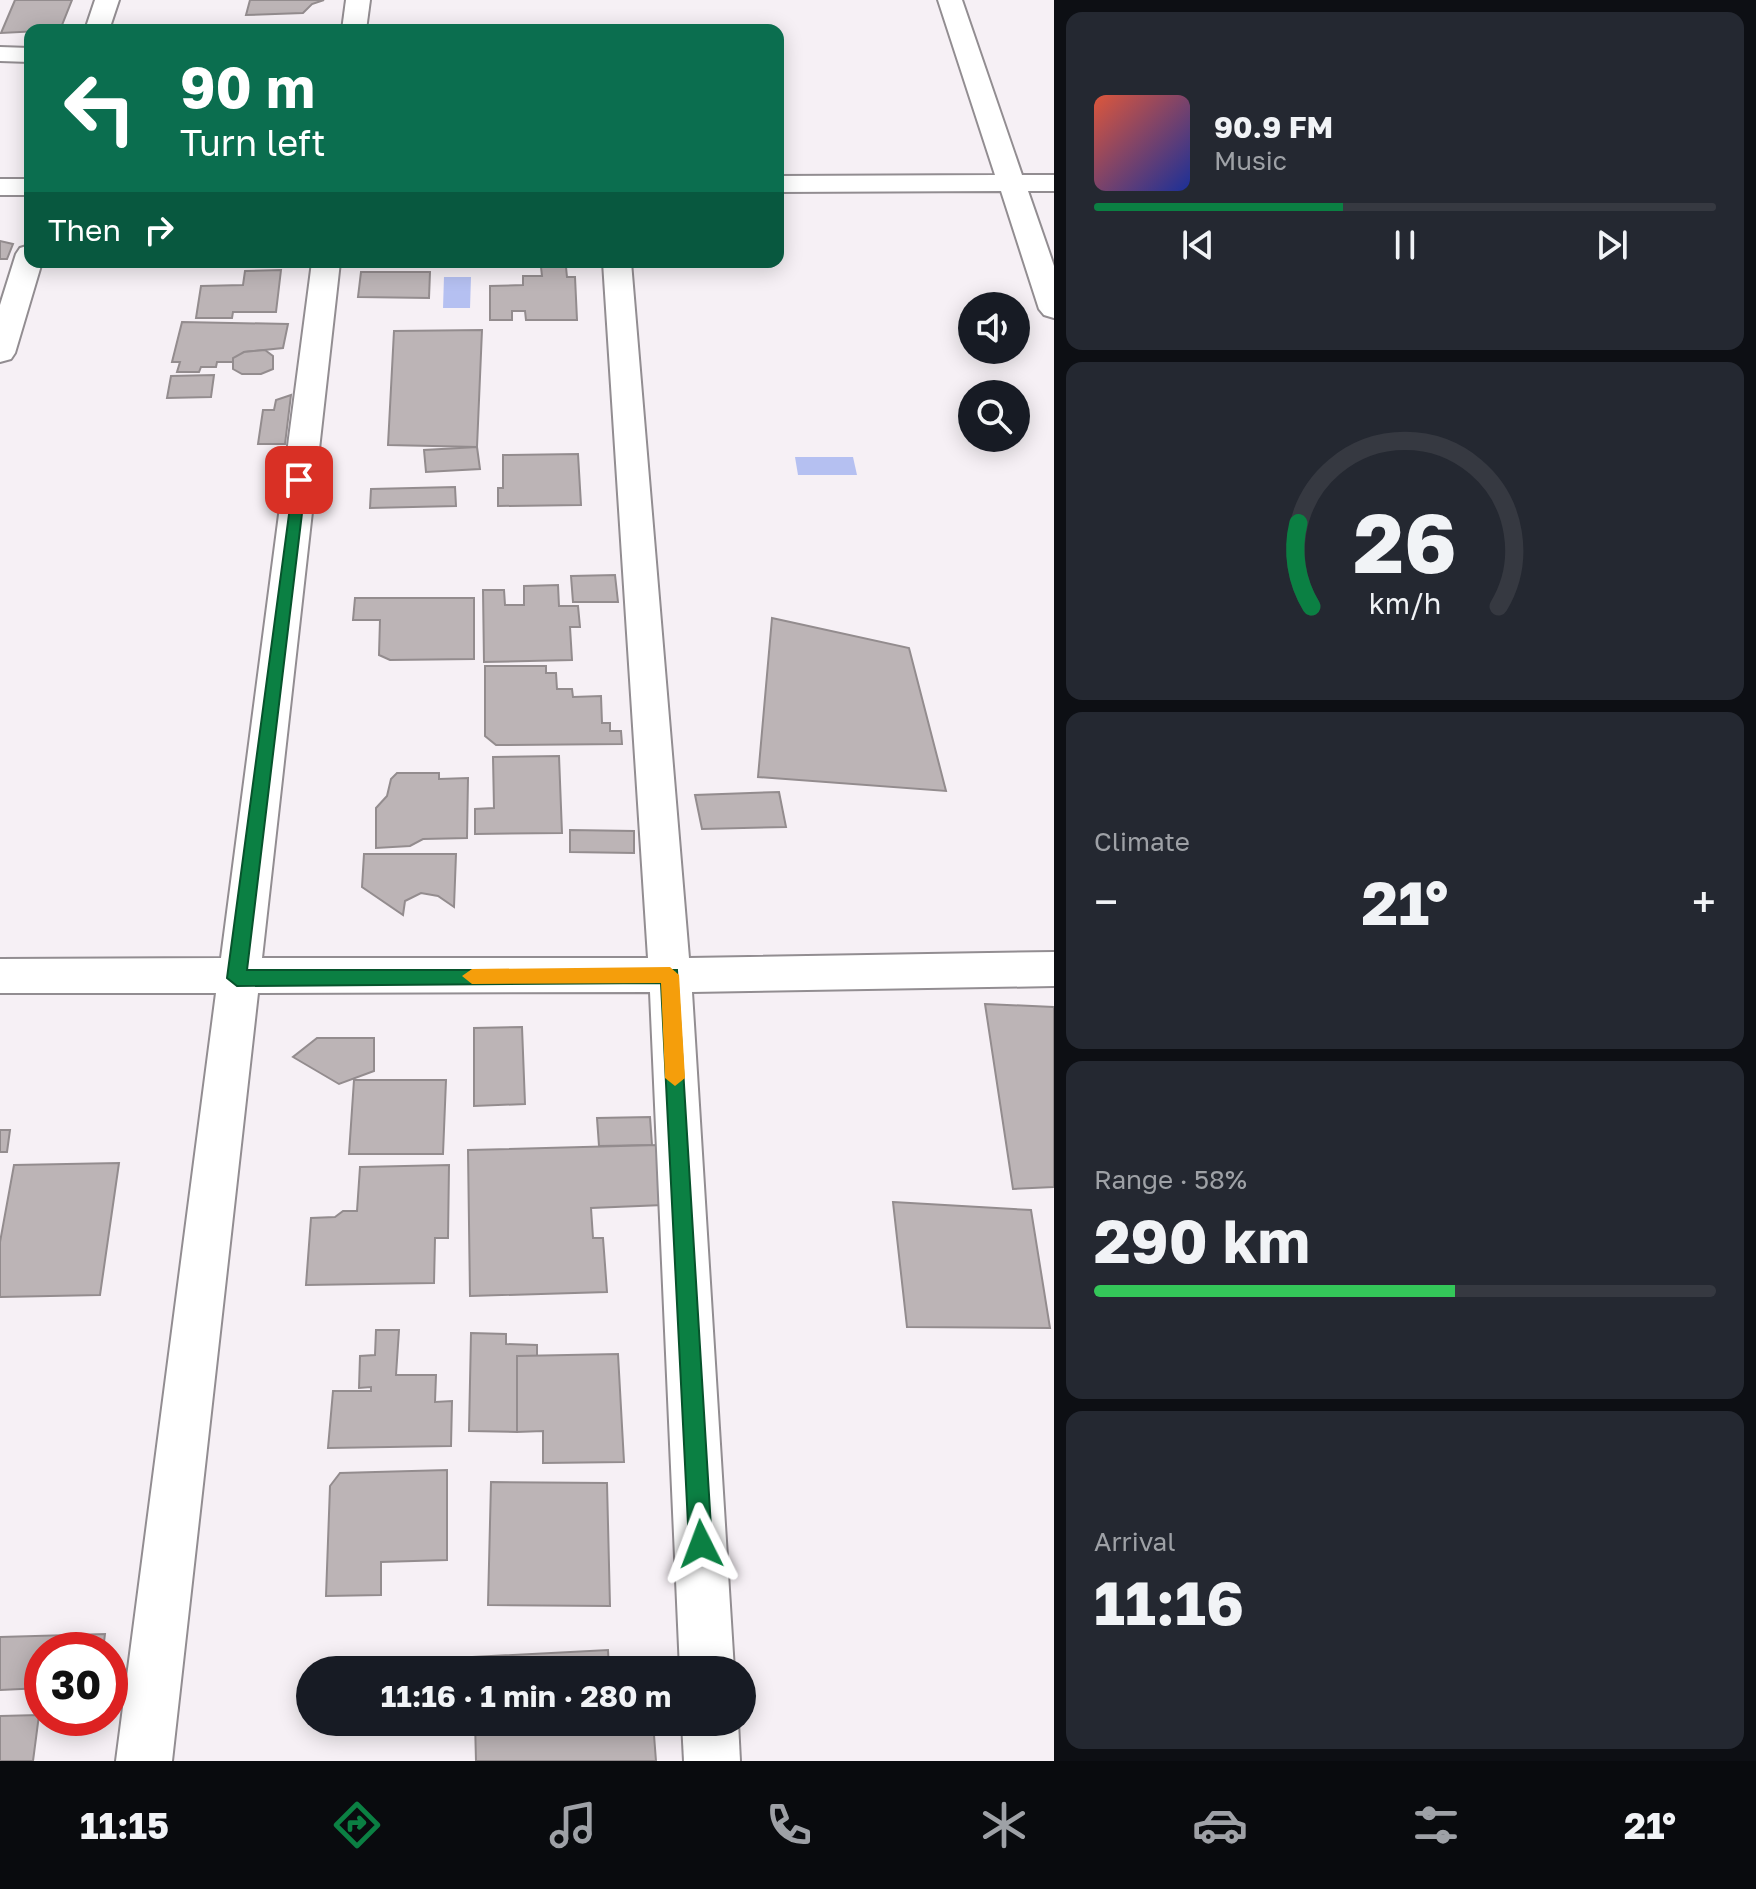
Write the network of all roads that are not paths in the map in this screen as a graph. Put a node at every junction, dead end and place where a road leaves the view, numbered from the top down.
1 (107, 0) edge
2 (358, 0) edge
3 (950, 0) edge
4 (99, 24) edge
5 (355, 24) edge
6 (0, 54) edge
7 (24, 55) edge
8 (1054, 183) edge
9 (784, 184) edge
10 (1012, 184) junction
11 (0, 187) edge
12 (24, 187) edge
13 (25, 268) edge
14 (325, 268) edge
15 (617, 268) edge
16 (1054, 309) edge
17 (5, 318) edge
18 (0, 353) edge
19 (1054, 969) edge
20 (670, 975) junction
21 (0, 976) edge
22 (237, 978) junction
23 (706, 1656) edge
24 (711, 1736) edge
25 (144, 1761) edge
26 (712, 1761) edge

1 - 4 street
2 - 5 street
3 - 10 street
6 - 7 street
8 - 10 street
9 - 10 street
10 - 16 street
11 - 12 street
13 - 17 street
14 - 22 street
15 - 20 street
17 - 18 street
19 - 20 street
20 - 22 street
20 - 23 street
21 - 22 street
22 - 25 street
24 - 26 street

